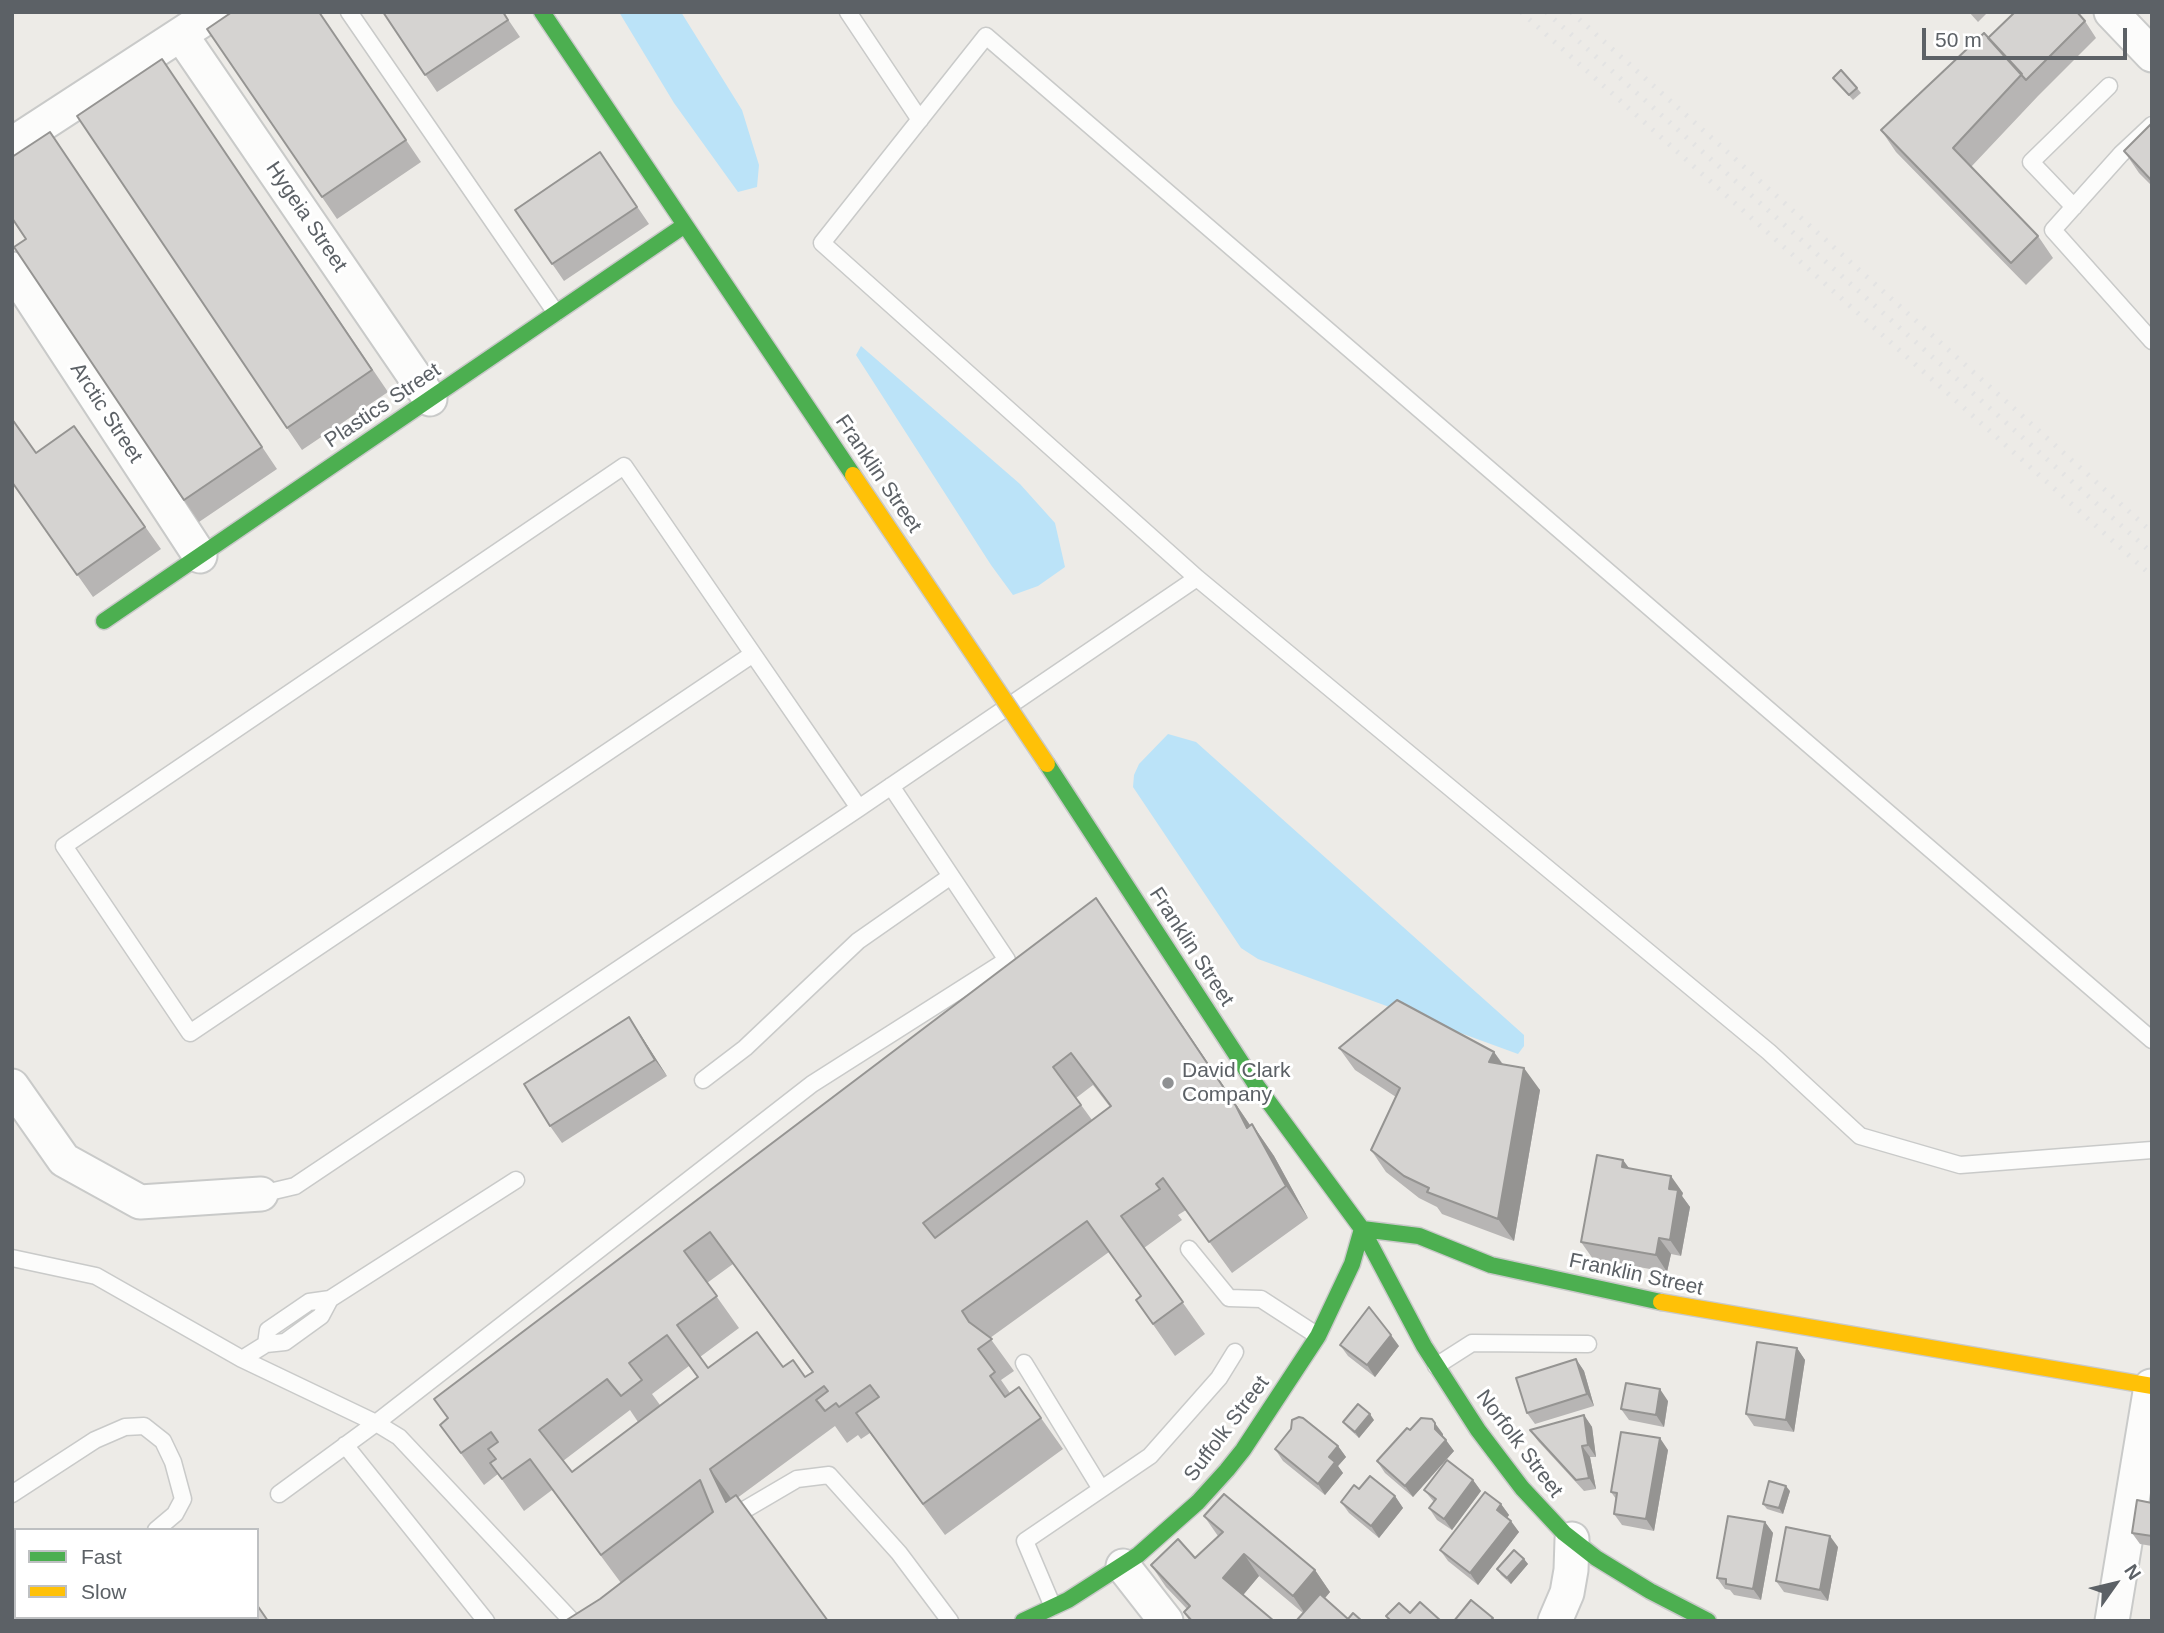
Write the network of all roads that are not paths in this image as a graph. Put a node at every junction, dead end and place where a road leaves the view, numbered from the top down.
1 (349, 12) edge
2 (542, 12) edge
3 (848, 12) edge
4 (2110, 12) edge
5 (196, 21) edge
6 (2152, 55) edge
7 (2109, 86) dead end
8 (920, 120) junction
9 (2152, 125) edge
10 (12, 144) edge
11 (2074, 207) junction
12 (685, 225) junction
13 (12, 269) edge
14 (556, 313) junction
15 (2152, 341) edge
16 (430, 399) junction
17 (200, 556) junction
18 (1197, 578) junction
19 (104, 621) dead end
20 (753, 654) junction
21 (891, 786) junction
22 (859, 808) junction
23 (951, 876) junction
24 (2152, 1040) edge
25 (703, 1080) dead end
26 (12, 1086) edge
27 (2152, 1150) edge
28 (516, 1180) dead end
29 (261, 1194) joint
30 (1362, 1229) junction
31 (1189, 1249) edge
32 (12, 1258) edge
33 (1318, 1336) junction
34 (1588, 1344) dead end
35 (1235, 1352) dead end
36 (242, 1359) junction
37 (1024, 1363) dead end
38 (1436, 1366) junction
39 (2151, 1386) edge
40 (376, 1423) junction
41 (345, 1445) junction
42 (1101, 1489) junction
43 (12, 1494) edge
44 (279, 1494) dead end
45 (739, 1513) edge
46 (158, 1528) edge
47 (1572, 1539) junction
48 (1123, 1566) junction
49 (1055, 1614) edge
50 (578, 1620) edge
51 (486, 1621) edge
52 (950, 1621) edge
53 (1023, 1621) edge
54 (1166, 1621) edge
55 (1555, 1621) edge
56 (1708, 1621) edge
57 (2112, 1621) edge

1 - 14 lane
2 - 12 main road, Franklin Street
3 - 8 lane
4 - 6 street
5 - 10 street
5 - 16 street, Hygeia Street
7 - 11 lane
8 - 18 lane
8 - 24 lane
9 - 11 lane
11 - 15 lane
12 - 14 main road, Plastics Street
12 - 30 main road, Franklin Street, bridge
13 - 17 street, Arctic Street
14 - 16 main road, Plastics Street
16 - 17 main road, Plastics Street
17 - 19 main road, Plastics Street
18 - 21 lane
18 - 27 lane
20 - 20 lane
20 - 22 lane
21 - 22 lane
21 - 23 lane
22 - 29 lane
23 - 25 lane
23 - 40 lane
26 - 29 street
28 - 36 lane
30 - 33 main road, Suffolk Street
30 - 38 main road, Norfolk Street
30 - 39 main road, Franklin Street
31 - 33 lane
32 - 36 lane
33 - 48 main road, Suffolk Street
34 - 38 lane
35 - 42 lane
36 - 40 lane
37 - 42 lane
38 - 47 main road, Norfolk Street
39 - 57 street
40 - 41 lane
40 - 50 lane
41 - 44 lane
41 - 51 lane
42 - 49 lane
43 - 46 lane
45 - 52 lane
47 - 55 street
47 - 56 main road, Norfolk Street
48 - 49 main road, Suffolk Street
48 - 54 street
49 - 53 main road, Suffolk Street

